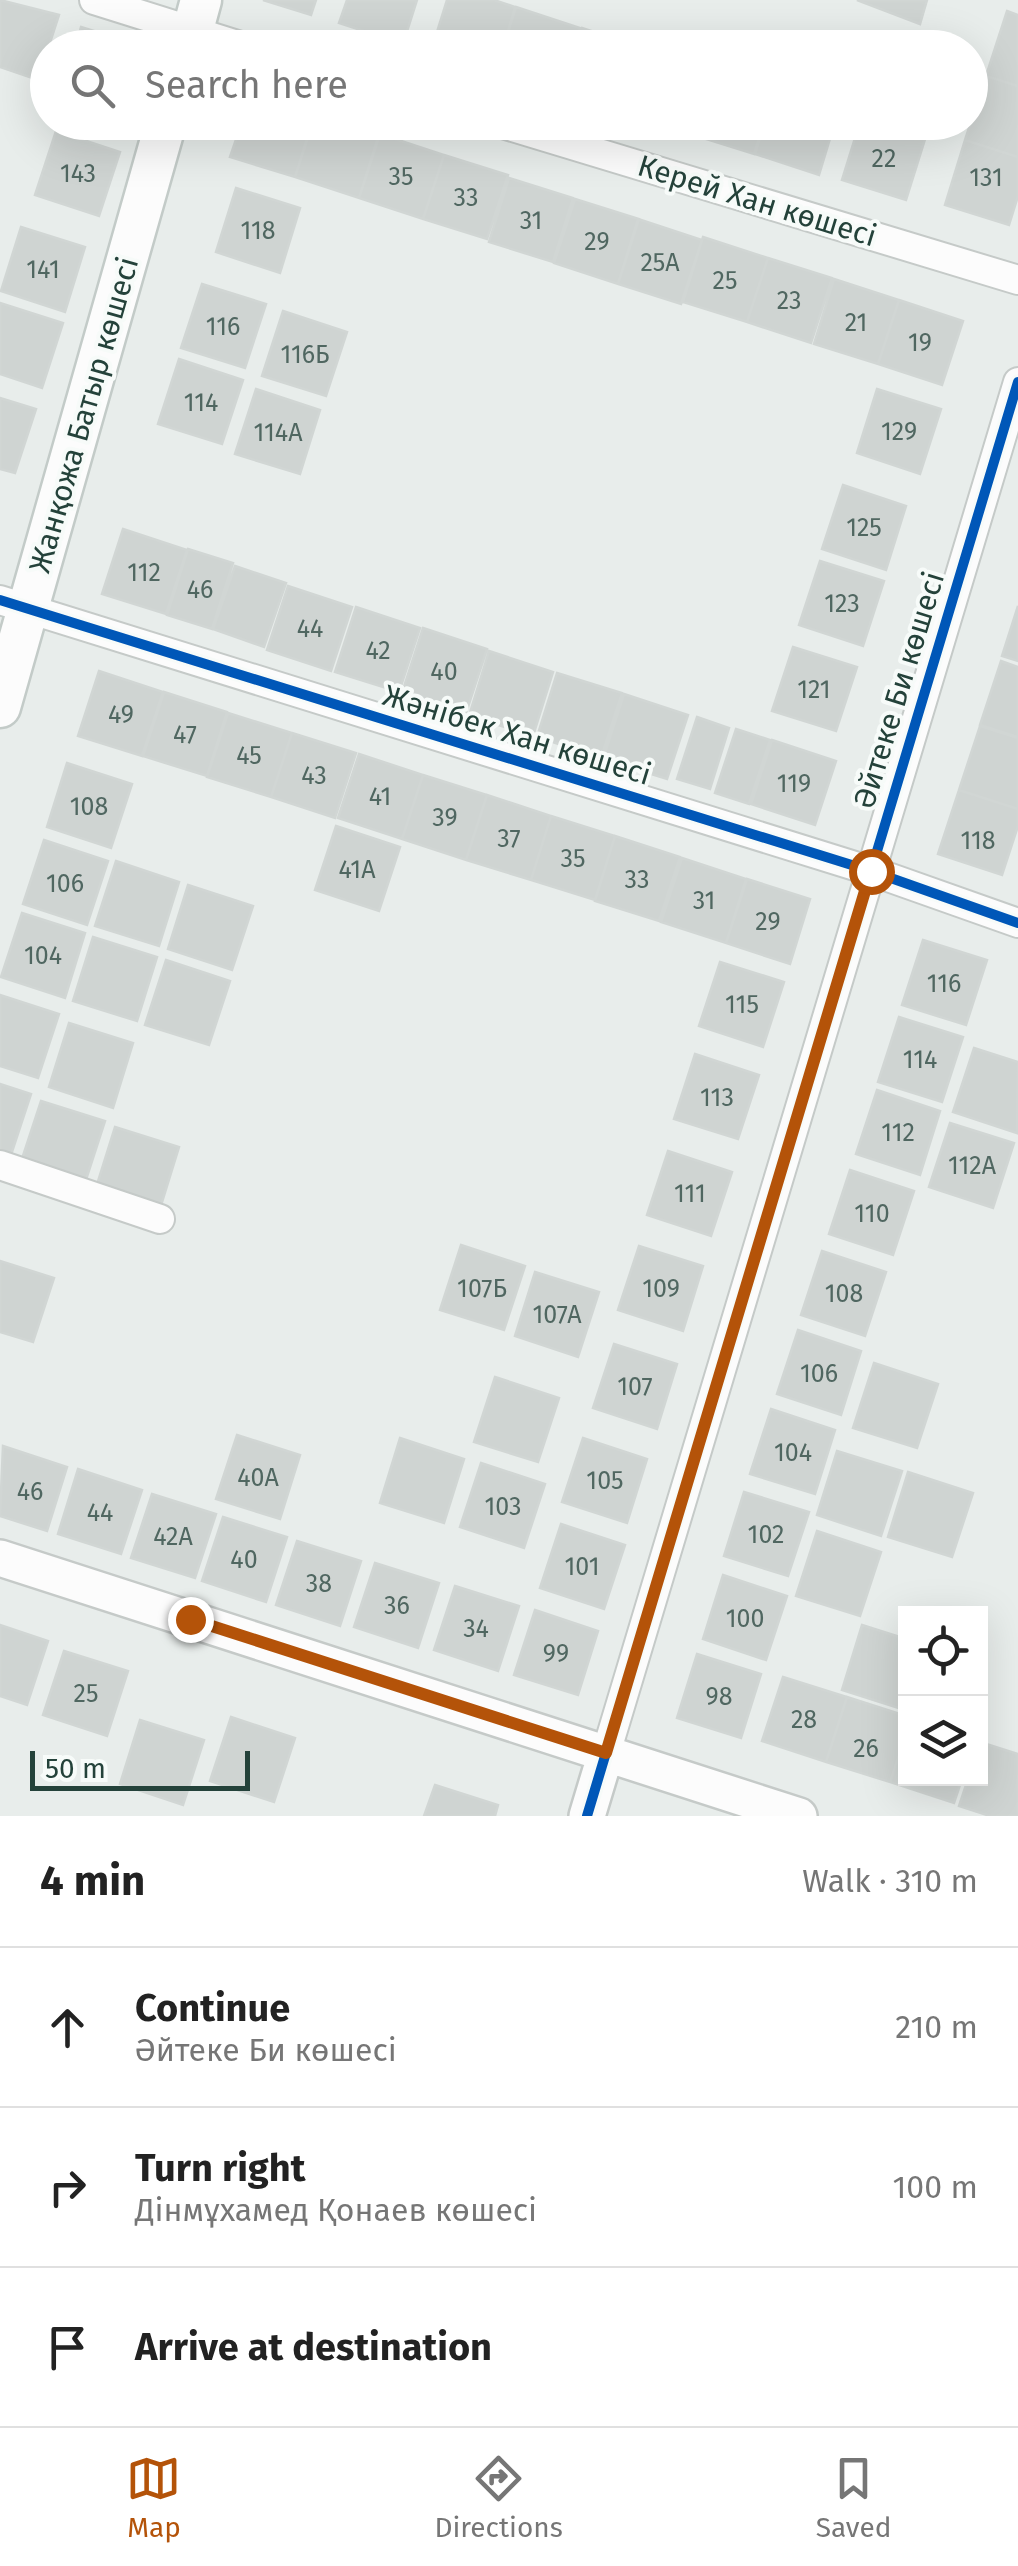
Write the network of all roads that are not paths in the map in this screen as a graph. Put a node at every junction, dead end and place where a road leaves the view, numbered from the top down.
1 (94, 0) edge
2 (194, 26) edge
3 (160, 140) edge
4 (555, 140) edge
5 (1018, 280) edge
6 (1018, 382) edge
7 (14, 604) edge
8 (0, 707) edge
9 (871, 871) junction
10 (1018, 923) edge
11 (0, 1166) edge
12 (160, 1218) dead end
13 (0, 1558) edge
14 (606, 1753) junction
15 (587, 1816) edge
16 (799, 1816) edge

1 - 2 street
3 - 7 main road, Жанқожа Батыр көшесі
4 - 5 street, Керей Хан көшесі
6 - 9 street, Әйтеке Би көшесі
7 - 8 main road, Жанқожа Батыр көшесі
7 - 9 street, Жәнібек Хан көшесі
9 - 10 street, Жәнібек Хан көшесі
9 - 14 street, Әйтеке Би көшесі
11 - 12 street
13 - 14 street
14 - 15 street, Әйтеке Би көшесі
14 - 16 street

